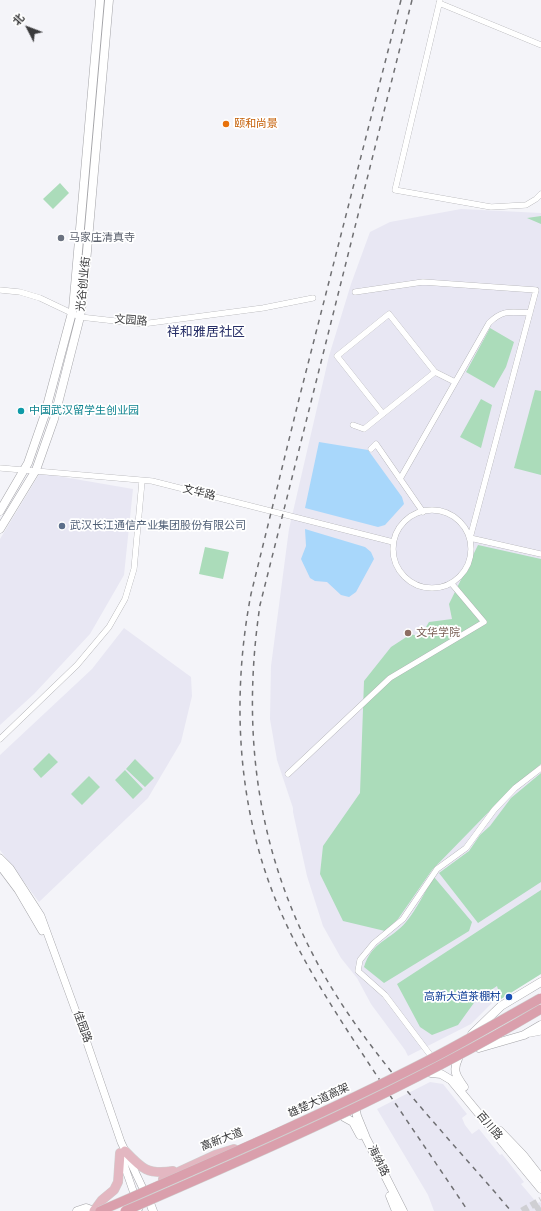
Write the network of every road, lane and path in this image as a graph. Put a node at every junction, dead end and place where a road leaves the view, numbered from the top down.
1 (100, 0) edge
2 (109, 0) edge
3 (439, 2) edge
4 (541, 45) edge
5 (541, 194) edge
6 (0, 290) edge
7 (538, 290) edge
8 (355, 292) dead end
9 (313, 298) dead end
10 (72, 313) junction
11 (530, 313) junction
12 (80, 317) junction
13 (435, 372) junction
14 (455, 382) junction
15 (383, 414) junction
16 (353, 425) dead end
17 (371, 449) dead end
18 (0, 468) edge
19 (24, 470) junction
20 (36, 470) junction
21 (400, 479) junction
22 (142, 482) junction
23 (0, 511) edge
24 (423, 512) junction
25 (0, 529) edge
26 (470, 538) junction
27 (393, 542) junction
28 (541, 554) edge
29 (452, 584) junction
30 (0, 739) edge
31 (541, 768) edge
32 (288, 774) dead end
33 (0, 858) edge
34 (0, 866) edge
35 (541, 982) edge
36 (541, 991) edge
37 (541, 996) edge
38 (541, 1009) edge
39 (541, 1013) edge
40 (541, 1025) edge
41 (484, 1030) junction
42 (541, 1032) edge
43 (472, 1034) junction
44 (524, 1035) junction
45 (478, 1048) junction
46 (431, 1056) junction
47 (458, 1059) junction
48 (418, 1062) dead end
49 (429, 1075) joint
50 (359, 1091) dead end
51 (367, 1106) dead end
52 (356, 1111) junction
53 (344, 1117) junction
54 (242, 1146) junction
55 (122, 1152) junction
56 (249, 1160) junction
57 (181, 1170) junction
58 (541, 1178) edge
59 (541, 1189) edge
60 (138, 1191) junction
61 (151, 1208) edge
62 (137, 1210) edge
63 (77, 1211) edge
64 (93, 1211) edge
65 (100, 1211) edge
66 (125, 1211) edge
67 (396, 1211) edge
68 (403, 1211) edge

1 - 10 main road, 光谷创业街
2 - 12 main road, 光谷创业街
3 - 4 street
3 - 5 street
6 - 10 street, 文园路
7 - 8 street
7 - 11 street
9 - 12 street, 文园路
10 - 12 street, 文园路
10 - 19 main road, 光谷创业街
11 - 14 street
11 - 26 street
12 - 20 main road, 光谷创业街
13 - 14 street
13 - 15 street
13 - 15 street
14 - 21 street
15 - 16 street
17 - 21 street
18 - 19 street, 文华路
19 - 20 street, 文华路
19 - 23 main road, 光谷创业街
20 - 22 street, 文华路
20 - 25 main road, 光谷创业街
21 - 24 street
22 - 27 street, 文华路
22 - 30 street
24 - 26 street
24 - 27 street
26 - 28 street
26 - 29 street
27 - 29 street
29 - 32 street
31 - 46 street
33 - 55 street, 佳园路
34 - 55 street, 佳园路
35 - 43 main road
36 - 41 highway, bridge
37 - 41 highway, 雄楚大道高架, bridge
37 - 43 main road
38 - 66 highway, 雄楚大道高架, bridge
39 - 45 main road
40 - 44 main road
41 - 65 highway, 雄楚大道高架, bridge
42 - 44 street
43 - 46 main road
44 - 45 main road
45 - 47 main road
46 - 48 main road
47 - 49 main road
47 - 58 main road, 百川路
49 - 59 main road, 百川路
50 - 54 main road, 高新大道
51 - 52 main road
52 - 53 main road
52 - 68 main road, 海纳路
53 - 56 main road
53 - 67 main road, 海纳路
54 - 56 main road
54 - 57 main road, 高新大道
55 - 57 main road
55 - 60 street, 佳园路
55 - 64 main road
56 - 61 main road
57 - 60 main road, 高新大道
60 - 61 street, 佳园路
60 - 62 street, 佳园路
60 - 64 main road, 高新大道
61 - 62 main road
63 - 64 main road

